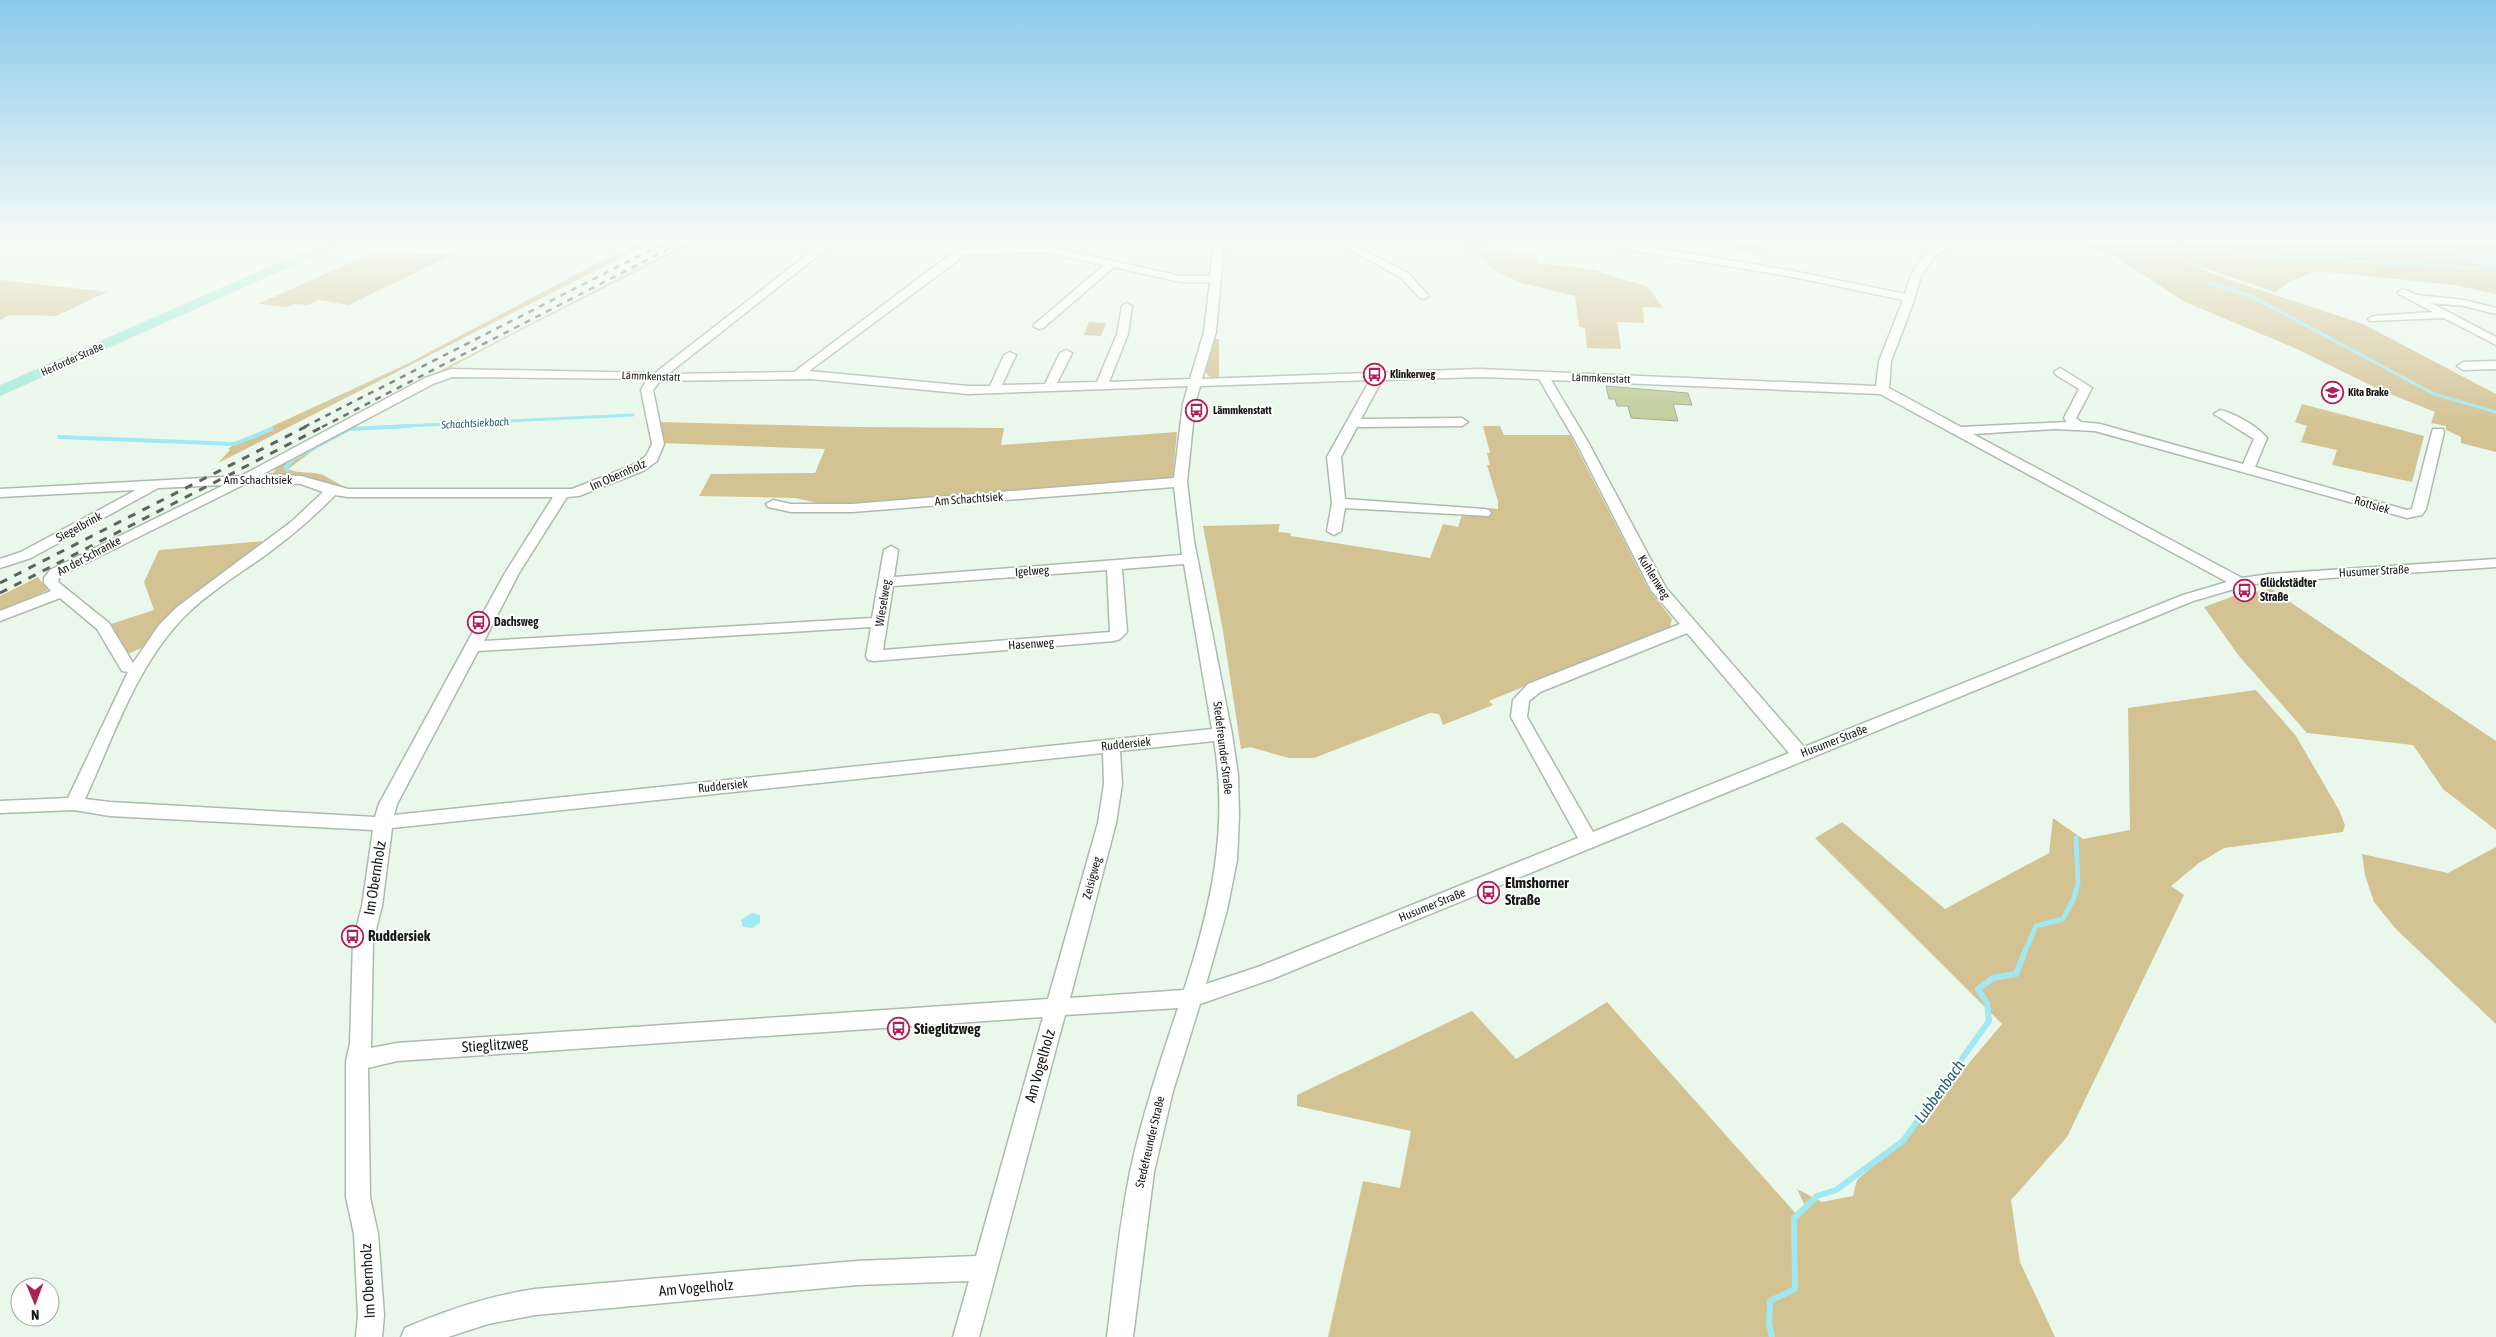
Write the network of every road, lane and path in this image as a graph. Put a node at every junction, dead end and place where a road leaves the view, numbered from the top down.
1 (194, 305) edge
2 (750, 305) edge
3 (889, 305) edge
4 (1063, 305) edge
5 (1212, 305) edge
6 (1905, 305) edge
7 (2428, 305) edge
8 (2474, 305) edge
9 (1127, 306) dead end
10 (2496, 311) edge
11 (2446, 315) junction
12 (2374, 320) dead end
13 (1039, 326) dead end
14 (2496, 342) edge
15 (1066, 352) dead end
16 (1010, 355) dead end
17 (2496, 364) edge
18 (2463, 366) dead end
19 (2060, 372) dead end
20 (797, 375) junction
21 (1378, 376) junction
22 (1543, 376) junction
23 (659, 377) junction
24 (1194, 382) junction
25 (1101, 386) junction
26 (1050, 388) junction
27 (994, 390) junction
28 (1883, 390) junction
29 (0, 391) edge
30 (2220, 414) dead end
31 (1462, 422) dead end
32 (1353, 423) junction
33 (2076, 425) junction
34 (1956, 431) junction
35 (2438, 432) dead end
36 (2248, 469) junction
37 (246, 479) junction
38 (1173, 482) junction
39 (155, 484) junction
40 (330, 492) junction
41 (0, 493) edge
42 (568, 493) junction
43 (1339, 503) junction
44 (773, 504) dead end
45 (1484, 513) dead end
46 (1334, 531) dead end
47 (890, 550) dead end
48 (1185, 560) junction
49 (2496, 563) edge
50 (0, 564) edge
51 (1114, 565) junction
52 (886, 582) junction
53 (2240, 583) junction
54 (61, 592) junction
55 (0, 616) edge
56 (880, 622) junction
57 (1690, 626) junction
58 (474, 646) junction
59 (874, 656) joint
60 (137, 669) junction
61 (1215, 735) junction
62 (1111, 746) junction
63 (1800, 754) junction
64 (74, 804) junction
65 (0, 807) edge
66 (383, 823) junction
67 (1589, 842) junction
68 (1182, 1000) junction
69 (1057, 1008) junction
70 (357, 1061) junction
71 (984, 1268) junction
72 (369, 1337) edge
73 (414, 1337) edge
74 (966, 1337) edge
75 (1120, 1337) edge

1 - 29 main road, Herforder Straße
2 - 23 street
3 - 20 street
4 - 13 street
5 - 24 street, Stedefreunder Straße
6 - 28 street
7 - 11 street
8 - 10 street
9 - 25 street
11 - 12 street
11 - 14 street
15 - 26 street
16 - 27 street
17 - 18 street
19 - 33 street
20 - 23 street, Lämmkenstatt
20 - 27 street, Lämmkenstatt
21 - 22 street, Lämmkenstatt
21 - 24 street, Lämmkenstatt
21 - 32 street
22 - 28 street, Lämmkenstatt
22 - 57 street, Kuhlenweg
23 - 37 street, Lämmkenstatt
23 - 42 street, Im Obernholz
24 - 25 street, Lämmkenstatt
24 - 38 street, Stedefreunder Straße
25 - 26 street, Lämmkenstatt
26 - 27 street, Lämmkenstatt
28 - 34 street
30 - 36 street
31 - 32 street
32 - 43 street
33 - 34 street, Rottsiek
33 - 36 street, Rottsiek
34 - 53 street
35 - 36 street, Rottsiek
37 - 39 street, Am Schachtsiek
37 - 40 street, Am Schachtsiek
37 - 54 street, An der Schranke
38 - 44 street, Am Schachtsiek
38 - 48 street, Stedefreunder Straße
39 - 41 street, Am Schachtsiek
39 - 50 street, Siegelbrink
40 - 42 street, Am Schachtsiek
40 - 60 street
42 - 58 street, Im Obernholz
43 - 45 street
43 - 46 street
47 - 52 street, Wieselweg
48 - 51 street, Igelweg
48 - 61 street, Stedefreunder Straße
49 - 53 street, Husumer Straße
51 - 52 street, Igelweg
51 - 59 street, Hasenweg
52 - 56 street, Wieselweg
53 - 63 street, Husumer Straße
54 - 55 street
54 - 60 street, An der Schranke
56 - 58 street
56 - 59 street, Wieselweg
57 - 63 street, Kuhlenweg
57 - 67 street
58 - 66 street, Im Obernholz
60 - 64 street
61 - 62 street, Ruddersiek
61 - 68 street, Stedefreunder Straße
62 - 66 street, Ruddersiek
62 - 69 street, Zeisigweg
63 - 67 street, Husumer Straße
64 - 65 street, Ruddersiek
64 - 66 street, Ruddersiek
66 - 70 street, Im Obernholz
67 - 68 street, Husumer Straße
68 - 69 street, Stieglitzweg
68 - 75 street, Stedefreunder Straße
69 - 70 street, Stieglitzweg
69 - 71 street, Am Vogelholz
70 - 72 street, Im Obernholz
71 - 73 street, Am Vogelholz
71 - 74 street, Am Vogelholz

